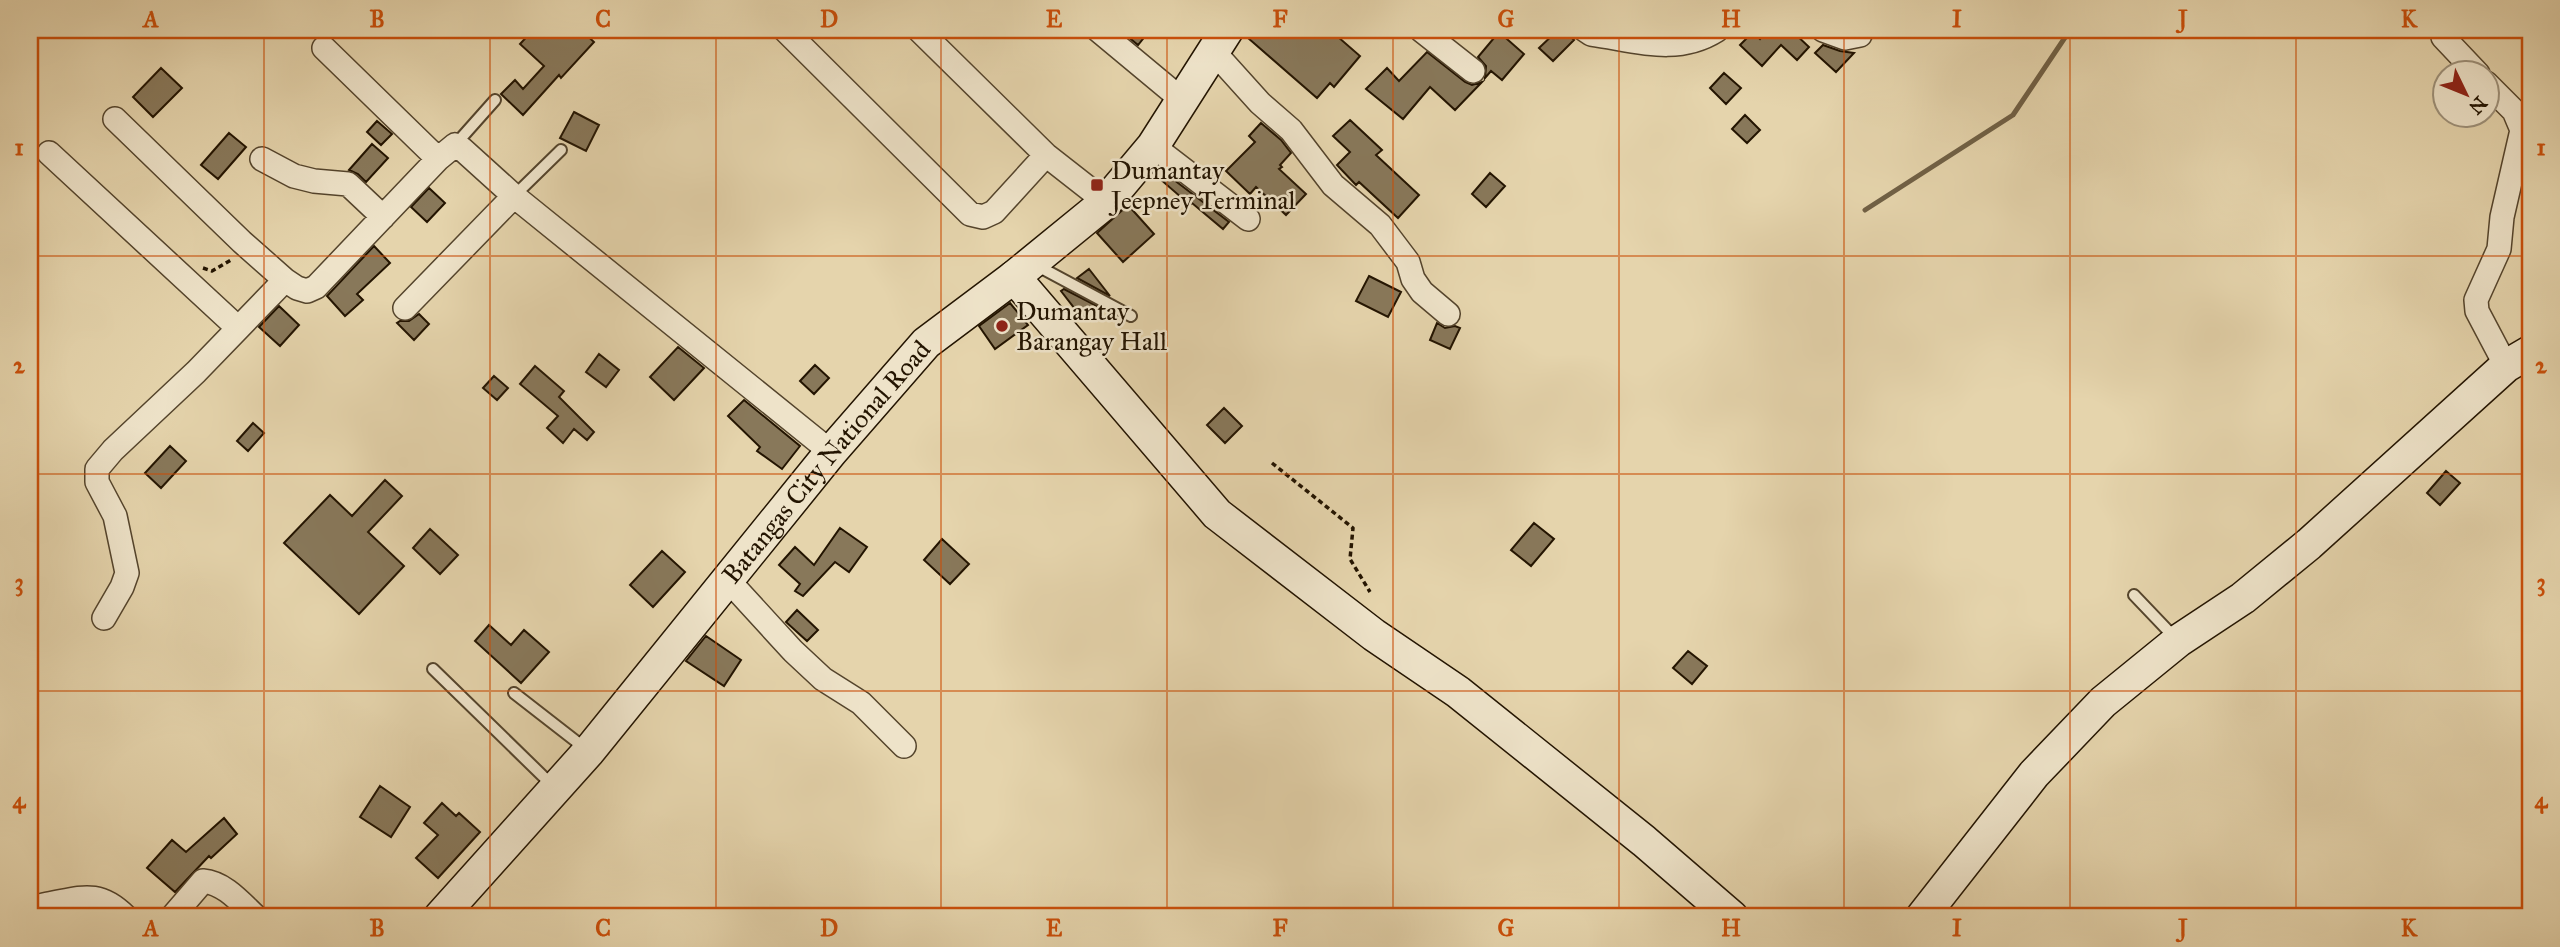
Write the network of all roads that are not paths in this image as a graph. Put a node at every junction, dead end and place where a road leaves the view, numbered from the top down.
1 (785, 30) edge
2 (919, 30) edge
3 (1098, 30) edge
4 (1421, 30) edge
5 (1585, 30) edge
6 (1717, 30) edge
7 (1822, 30) edge
8 (1860, 35) dead end
9 (2443, 37) dead end
10 (1220, 41) edge
11 (324, 48) dead end
12 (2465, 60) edge
13 (1473, 71) dead end
14 (2500, 96) edge
15 (1181, 99) junction
16 (495, 100) dead end
17 (115, 119) dead end
18 (1153, 146) junction
19 (561, 150) dead end
20 (447, 152) junction
21 (49, 153) dead end
22 (1046, 155) junction
23 (262, 159) dead end
24 (514, 196) junction
25 (1106, 202) junction
26 (383, 217) junction
27 (1248, 219) dead end
28 (1023, 270) junction
29 (285, 280) junction
30 (405, 308) dead end
31 (1448, 314) dead end
32 (1131, 316) dead end
33 (238, 328) junction
34 (2524, 355) edge
35 (831, 452) junction
36 (728, 580) junction
37 (2134, 595) dead end
38 (104, 618) dead end
39 (2178, 641) junction
40 (433, 669) dead end
41 (514, 692) dead end
42 (904, 746) dead end
43 (589, 751) junction
44 (556, 788) junction
45 (43, 904) edge
46 (126, 917) edge
47 (172, 917) edge
48 (256, 917) edge
49 (440, 917) edge
50 (1732, 917) edge
51 (1922, 917) edge

1 - 22 street
2 - 22 street
3 - 15 street
4 - 13 street
5 - 6 street
7 - 8 street
9 - 12 street
10 - 15 street, Batangas City National Road
10 - 31 street
11 - 20 street
14 - 34 street
15 - 18 street, Batangas City National Road
16 - 20 lane
17 - 29 street
18 - 25 street, Batangas City National Road
18 - 27 street
19 - 24 lane
20 - 24 street
20 - 26 street
21 - 33 street
22 - 25 street
23 - 26 street
24 - 30 street
24 - 35 street
25 - 28 street, Batangas City National Road
26 - 29 street
28 - 32 lane
28 - 35 street, Batangas City National Road
28 - 50 street
29 - 33 street
33 - 38 street
34 - 39 street
35 - 36 street, Batangas City National Road
36 - 42 street
36 - 43 street, Batangas City National Road
37 - 39 lane
39 - 51 street
40 - 44 lane
41 - 43 lane
43 - 44 street, Batangas City National Road
44 - 49 street, Batangas City National Road
45 - 46 street
47 - 48 street

